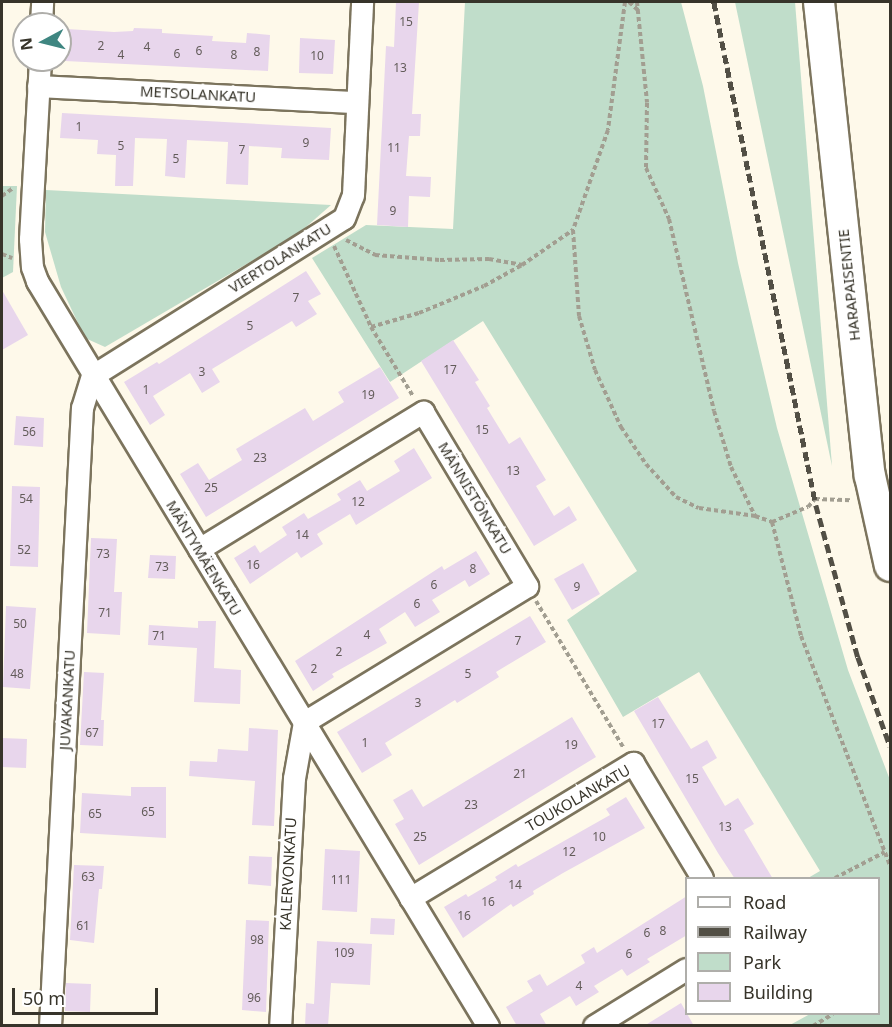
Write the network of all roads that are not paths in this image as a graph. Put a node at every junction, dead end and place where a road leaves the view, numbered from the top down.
1 (362, 2) edge
2 (819, 2) edge
3 (39, 72) edge
4 (38, 86) junction
5 (357, 102) junction
6 (92, 376) junction
7 (199, 549) junction
8 (891, 566) edge
9 (304, 722) junction
10 (701, 877) edge
11 (410, 898) junction
12 (685, 970) edge
13 (50, 1026) edge
14 (280, 1026) edge
15 (488, 1026) edge
16 (594, 1026) edge

1 - 5 street, VIERTOLANKATU
2 - 8 main road, HARAPAISENTIE
3 - 4 street, MÄNTYMÄENKATU
4 - 5 street, METSOLANKATU
4 - 6 street, MÄNTYMÄENKATU
5 - 6 street, VIERTOLANKATU
6 - 7 street, MÄNTYMÄENKATU
6 - 13 street, JUVAKANKATU
7 - 9 street, MÄNTYMÄENKATU
7 - 9 street, MÄNNISTÖNKATU
9 - 11 street, MÄNTYMÄENKATU
9 - 14 street, KALERVONKATU
10 - 11 street, TOUKOLANKATU
11 - 15 street, MÄNTYMÄENKATU
12 - 16 street

